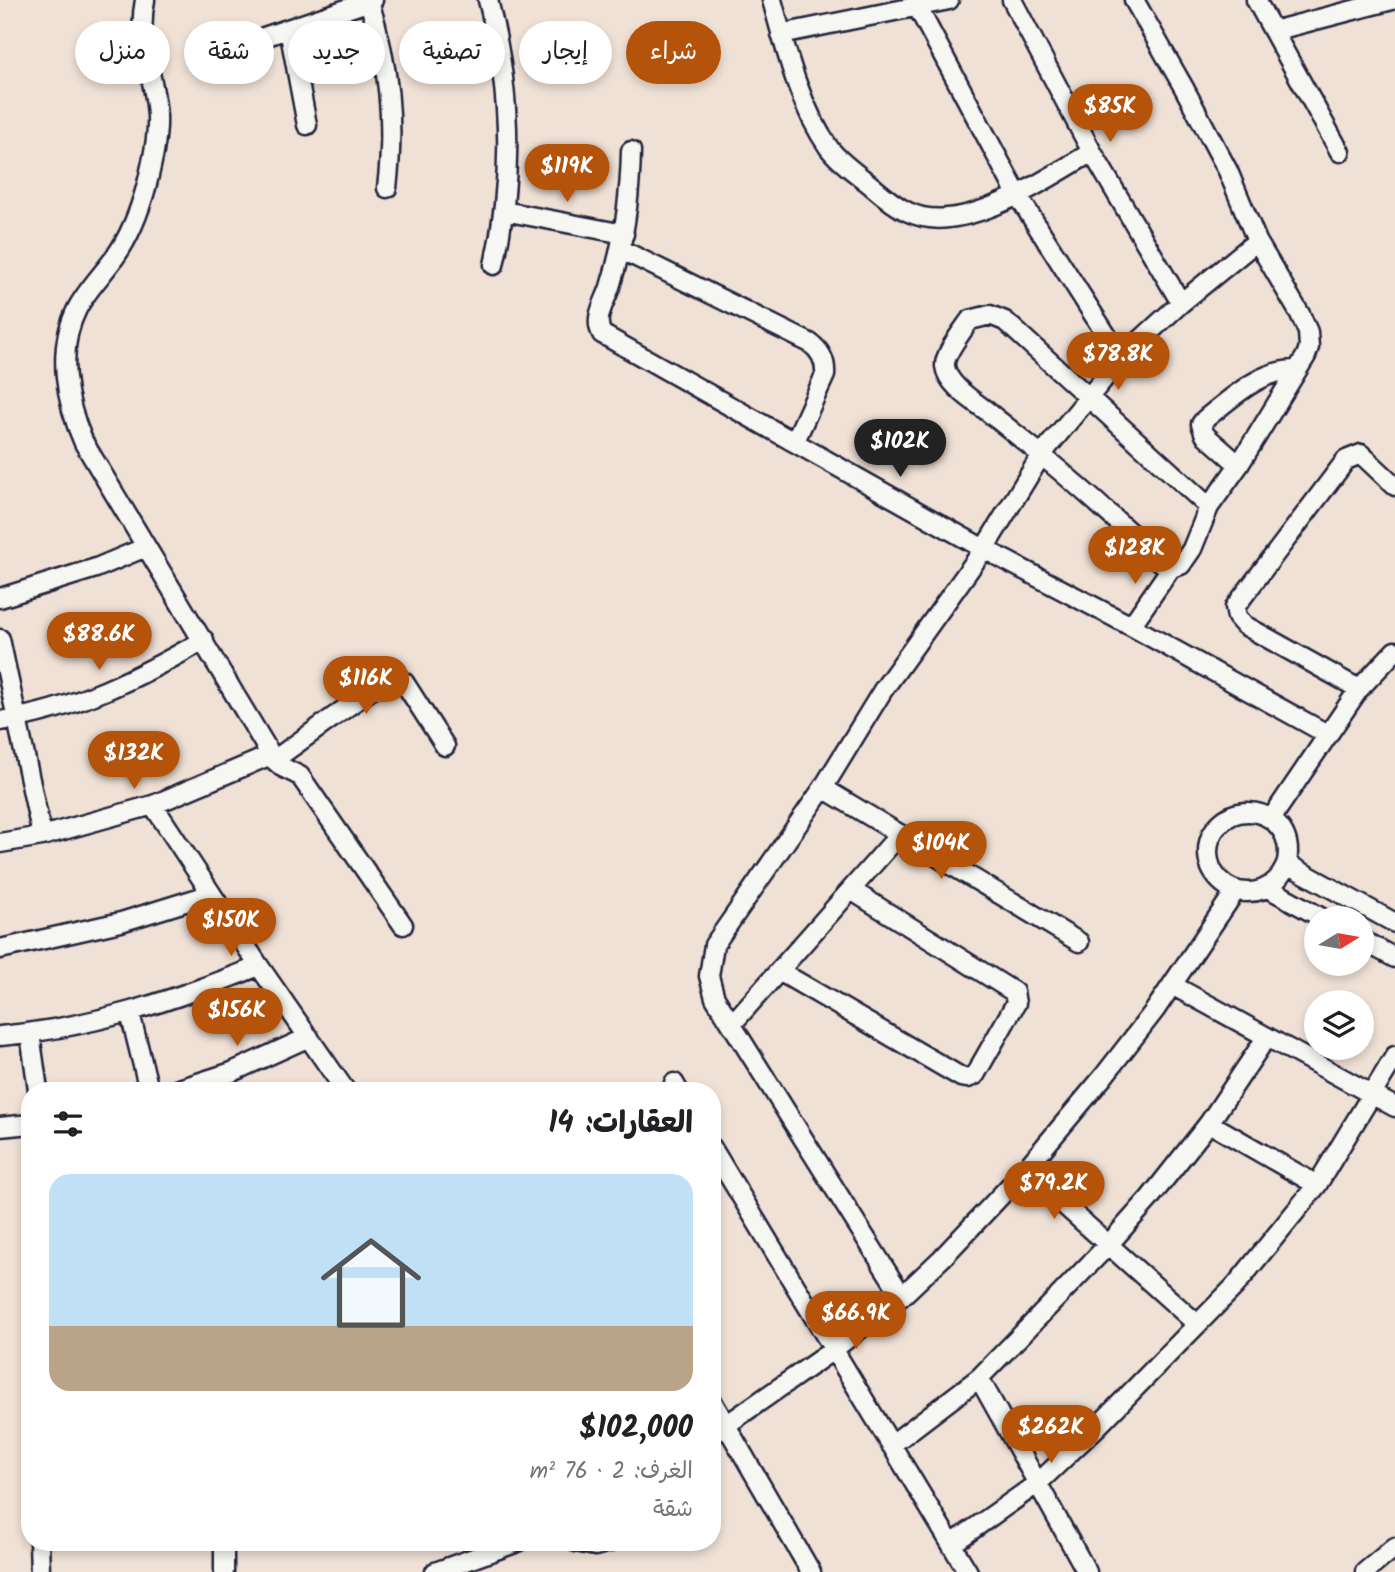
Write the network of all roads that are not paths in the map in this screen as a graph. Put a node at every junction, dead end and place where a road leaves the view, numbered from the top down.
1 (145, 0) edge
2 (488, 0) edge
3 (772, 0) edge
4 (950, 0) edge
5 (1012, 0) edge
6 (1134, 0) edge
7 (1256, 0) edge
8 (1392, 0) edge
9 (371, 1) edge
10 (884, 7) edge
11 (918, 8) junction
12 (312, 21) edge
13 (1273, 31) junction
14 (781, 34) junction
15 (299, 84) edge
16 (307, 125) dead end
17 (631, 151) dead end
18 (1092, 152) junction
19 (1340, 152) dead end
20 (387, 188) dead end
21 (1018, 196) junction
22 (504, 211) junction
23 (1257, 241) junction
24 (622, 242) junction
25 (494, 264) dead end
26 (1181, 303) junction
27 (1121, 358) junction
28 (1297, 370) junction
29 (1089, 397) junction
30 (795, 441) junction
31 (1042, 454) junction
32 (1239, 465) junction
33 (1395, 486) edge
34 (1209, 507) junction
35 (146, 547) junction
36 (984, 549) junction
37 (1171, 568) junction
38 (0, 598) edge
39 (1130, 626) junction
40 (0, 639) edge
41 (204, 640) junction
42 (1395, 651) edge
43 (1359, 689) junction
44 (8, 719) edge
45 (1327, 734) junction
46 (445, 746) dead end
47 (273, 758) junction
48 (823, 788) junction
49 (153, 806) junction
50 (1271, 819) junction
51 (900, 834) junction
52 (42, 836) junction
53 (0, 843) edge
54 (1287, 864) junction
55 (1268, 888) junction
56 (851, 890) junction
57 (1236, 890) junction
58 (211, 894) junction
59 (1304, 908) edge
60 (1395, 923) edge
61 (403, 925) dead end
62 (1079, 942) dead end
63 (1374, 947) edge
64 (0, 949) edge
65 (1395, 958) edge
66 (259, 966) junction
67 (779, 971) junction
68 (1172, 985) junction
69 (130, 1013) junction
70 (732, 1024) junction
71 (30, 1034) junction
72 (0, 1037) edge
73 (309, 1037) junction
74 (1266, 1038) junction
75 (1395, 1056) edge
76 (37, 1082) edge
77 (147, 1082) edge
78 (201, 1082) edge
79 (340, 1082) edge
80 (1372, 1094) junction
81 (1395, 1107) edge
82 (1209, 1123) junction
83 (21, 1125) edge
84 (0, 1127) edge
85 (721, 1163) edge
86 (1024, 1170) junction
87 (1317, 1185) junction
88 (1109, 1244) junction
89 (902, 1296) junction
90 (1196, 1324) junction
91 (833, 1350) junction
92 (979, 1378) junction
93 (721, 1430) edge
94 (721, 1433) edge
95 (891, 1445) junction
96 (1038, 1483) junction
97 (952, 1545) junction
98 (1395, 1547) edge
99 (39, 1551) edge
100 (224, 1551) edge
101 (491, 1551) edge
102 (40, 1572) edge
103 (224, 1572) edge
104 (435, 1572) edge
105 (811, 1572) edge
106 (968, 1572) edge
107 (1087, 1572) edge
108 (1365, 1572) edge

1 - 35 street
2 - 22 street
3 - 14 street
4 - 11 street
5 - 18 street
6 - 23 street
7 - 13 street
8 - 13 street
9 - 12 street
9 - 20 street
10 - 11 street
10 - 14 street
11 - 21 street
13 - 19 street
14 - 21 street
15 - 16 street
17 - 24 street
18 - 21 street
18 - 26 street
21 - 27 street
22 - 24 street
22 - 25 street
23 - 26 street
23 - 28 street
24 - 30 street
24 - 30 street
26 - 27 street
27 - 29 street
28 - 32 street
28 - 32 street
29 - 31 street
29 - 31 street
29 - 34 street
30 - 36 street
31 - 36 street
31 - 37 street
32 - 34 street
33 - 43 street
34 - 37 street
35 - 38 street
35 - 41 street
36 - 39 street
36 - 48 street
37 - 39 street
39 - 45 street
40 - 44 street
41 - 44 street
41 - 47 street
42 - 43 street
43 - 45 street
44 - 52 street
45 - 50 street
46 - 47 street
47 - 49 street
47 - 61 street
48 - 51 street
48 - 70 street
49 - 52 street
49 - 58 street
50 - 54 street
50 - 57 street
51 - 56 street
51 - 62 street
52 - 53 street
54 - 55 street
54 - 60 street
55 - 57 street
55 - 59 street
56 - 67 street
56 - 67 street
57 - 68 street
58 - 64 street
58 - 66 street
63 - 65 street
66 - 69 street
66 - 73 street
67 - 70 street
68 - 74 street
68 - 86 street
69 - 71 street
69 - 77 street
70 - 89 street
71 - 72 street
71 - 76 street
73 - 78 street
73 - 79 street
74 - 80 street
74 - 82 street
75 - 80 street
80 - 81 street
80 - 87 street
82 - 87 street
82 - 88 street
83 - 84 street
85 - 91 street
86 - 88 street
86 - 89 street
87 - 90 street
88 - 90 street
88 - 92 street
89 - 91 street
90 - 96 street
91 - 93 street
91 - 95 street
92 - 95 street
92 - 96 street
94 - 105 street
95 - 97 street
96 - 97 street
96 - 107 street
97 - 106 street
98 - 108 street
99 - 102 street
100 - 103 street
101 - 104 street

